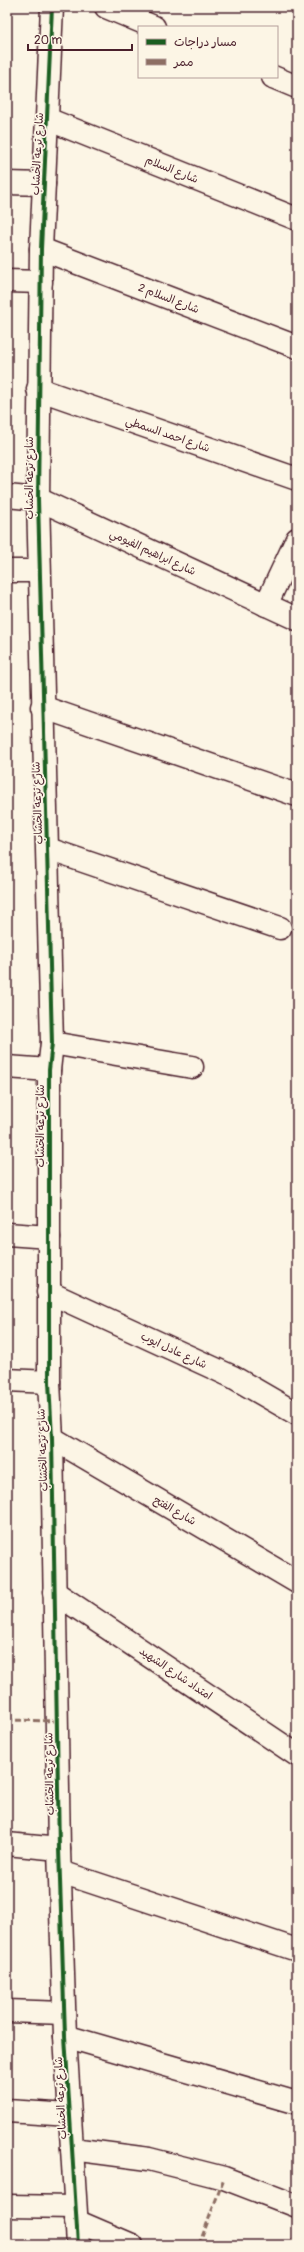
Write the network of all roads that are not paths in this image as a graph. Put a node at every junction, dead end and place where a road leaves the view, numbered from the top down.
1 (52, 7) edge
2 (106, 7) edge
3 (152, 26) edge
4 (276, 78) edge
5 (297, 87) edge
6 (47, 120) junction
7 (7, 183) edge
8 (44, 184) junction
9 (297, 219) edge
10 (41, 249) junction
11 (7, 281) edge
12 (41, 282) junction
13 (297, 347) edge
14 (38, 389) junction
15 (297, 479) edge
16 (7, 496) edge
17 (38, 499) junction
18 (297, 539) edge
19 (38, 570) junction
20 (7, 571) edge
21 (266, 605) junction
22 (297, 619) edge
23 (42, 707) junction
24 (297, 794) edge
25 (48, 849) junction
26 (280, 928) dead end
27 (52, 1043) junction
28 (7, 1067) edge
29 (192, 1067) dead end
30 (49, 1070) junction
31 (7, 1234) edge
32 (49, 1237) junction
33 (48, 1292) junction
34 (7, 1380) edge
35 (49, 1382) junction
36 (297, 1414) edge
37 (52, 1438) junction
38 (297, 1582) edge
39 (54, 1592) junction
40 (297, 1755) edge
41 (7, 1844) edge
42 (59, 1849) junction
43 (61, 1872) junction
44 (297, 1950) edge
45 (7, 2011) edge
46 (64, 2013) junction
47 (65, 2036) junction
48 (297, 2103) edge
49 (7, 2111) edge
50 (70, 2115) junction
51 (72, 2149) junction
52 (7, 2206) edge
53 (297, 2206) edge
54 (76, 2214) junction
55 (78, 2245) edge
56 (132, 2245) edge

1 - 6 street, شارع ترعه الخشاب
2 - 3 street
4 - 5 street
6 - 8 street, شارع ترعه الخشاب
6 - 9 street, شارع السلام
7 - 8 street
8 - 10 street, شارع ترعه الخشاب
10 - 12 street, شارع ترعه الخشاب
10 - 13 street, شارع السلام 2
11 - 12 street
12 - 14 street, شارع ترعه الخشاب
14 - 15 street, شارع احمد السمطي
14 - 17 street, شارع ترعه الخشاب
16 - 17 street, شارع ابراهيم الفيومي
17 - 19 street, شارع ترعه الخشاب
17 - 21 street, شارع ابراهيم الفيومي
18 - 21 street
19 - 20 street
19 - 23 street, شارع ترعه الخشاب
21 - 22 street, شارع ابراهيم الفيومي
23 - 24 street
23 - 25 street, شارع ترعه الخشاب
25 - 26 street
25 - 27 street, شارع ترعه الخشاب
27 - 29 street
27 - 30 street, شارع ترعه الخشاب
28 - 30 street
30 - 32 street, شارع ترعه الخشاب
31 - 32 street
32 - 33 street, شارع ترعه الخشاب
33 - 35 street, شارع ترعه الخشاب
33 - 36 street, شارع عادل ايوب
34 - 35 street
35 - 37 street, شارع ترعه الخشاب
37 - 38 street, شارع الفتح
37 - 39 street, شارع ترعه الخشاب
39 - 40 street, امتداد شارع الشهيد
39 - 42 street, شارع ترعه الخشاب
41 - 42 street
42 - 43 street, شارع ترعه الخشاب
43 - 44 street
43 - 46 street, شارع ترعه الخشاب
45 - 46 street
46 - 47 street, شارع ترعه الخشاب
47 - 48 street
47 - 50 street, شارع ترعه الخشاب
49 - 50 street
50 - 51 street, شارع ترعه الخشاب
51 - 53 street
51 - 54 street, شارع ترعه الخشاب
52 - 54 street
54 - 55 street, شارع ترعه الخشاب
54 - 56 street

